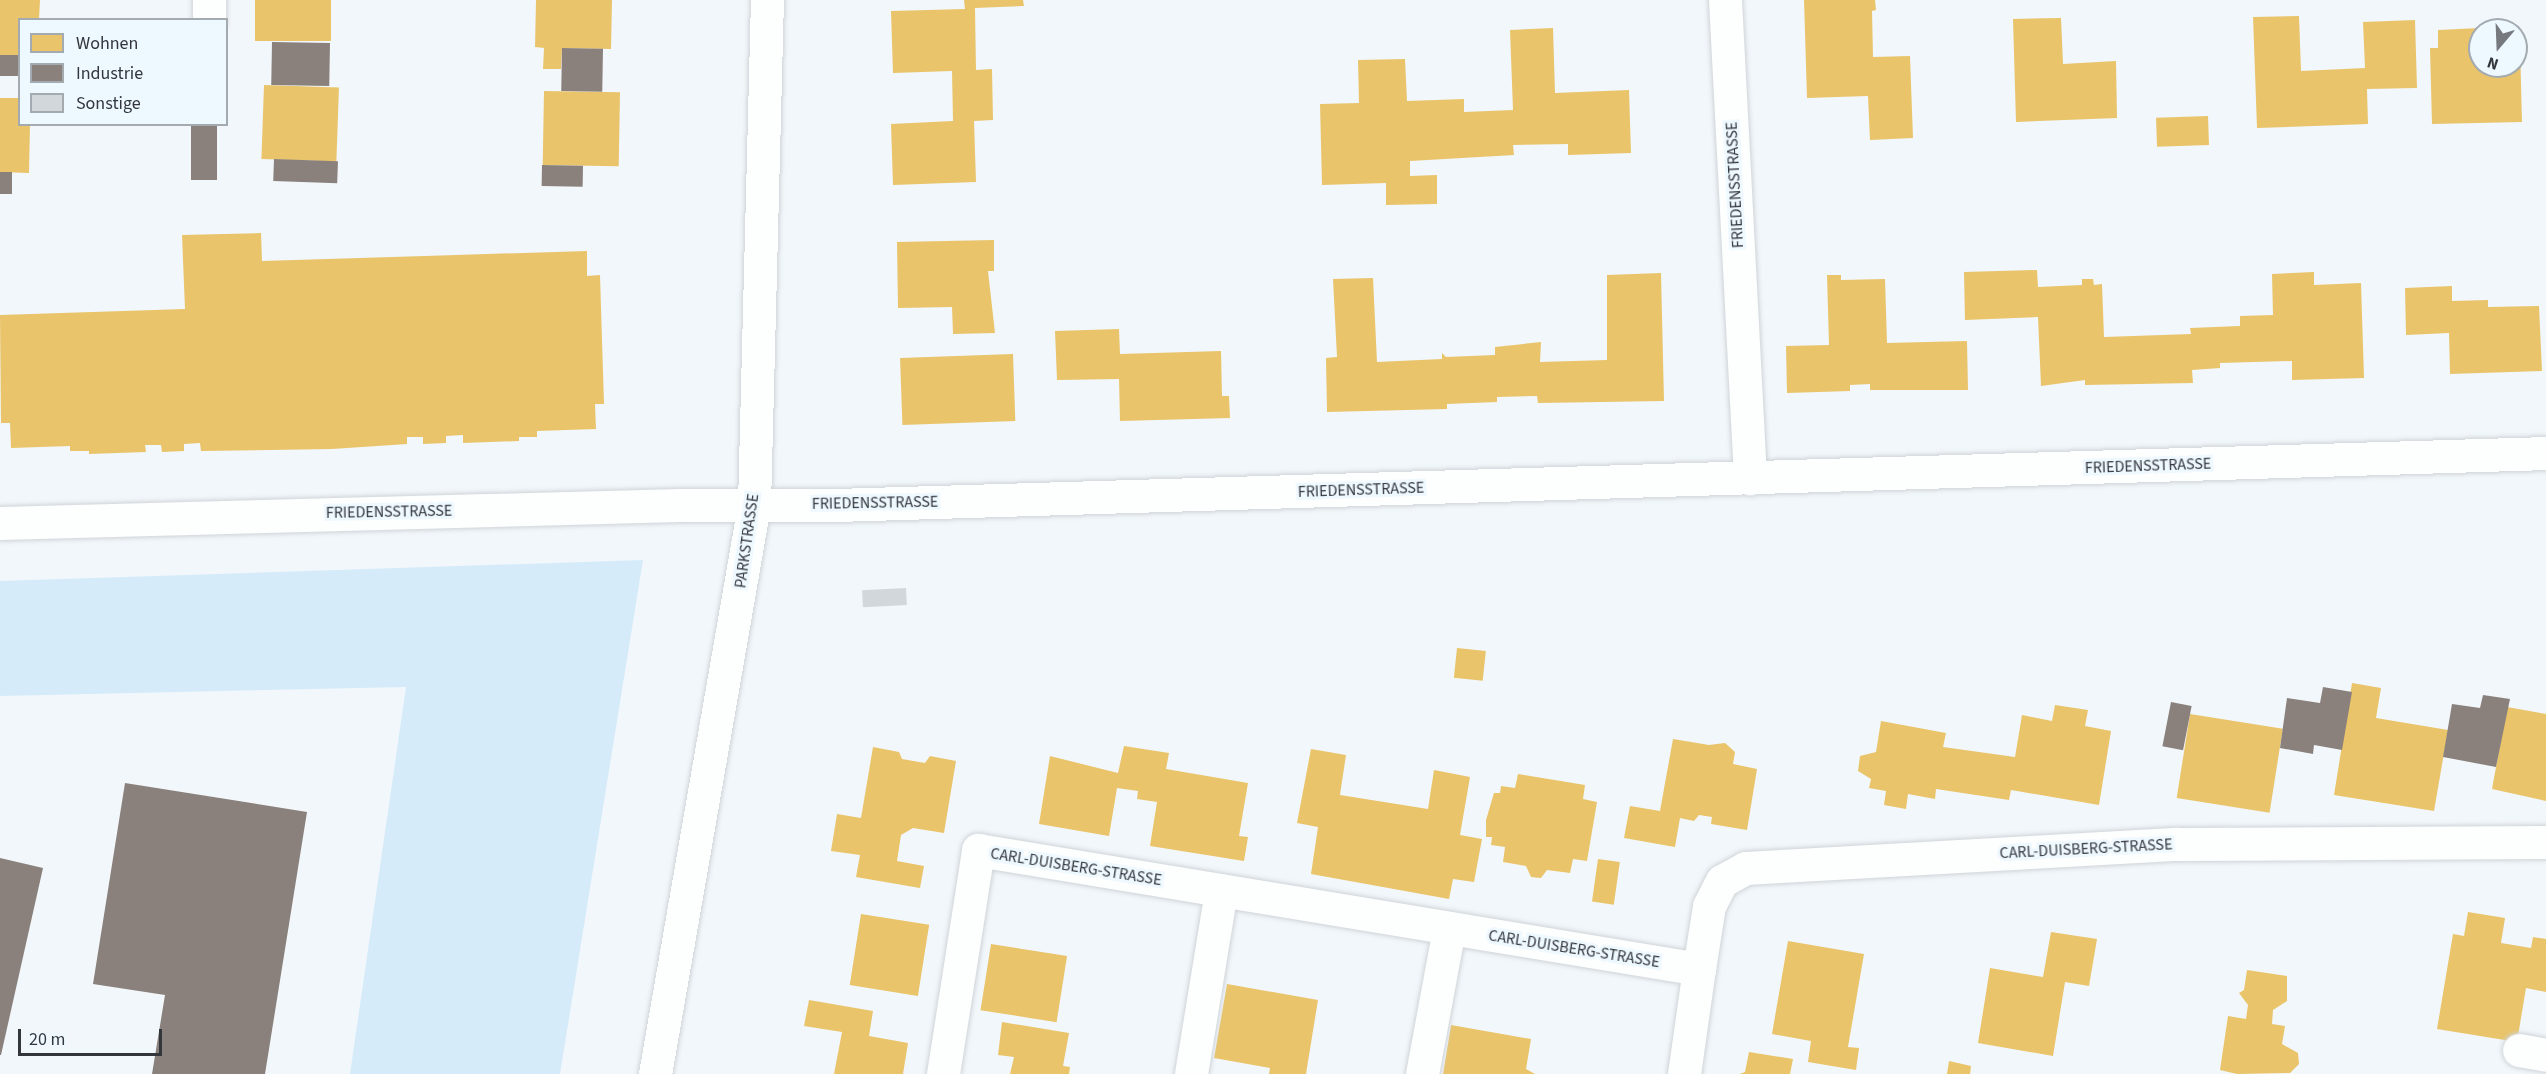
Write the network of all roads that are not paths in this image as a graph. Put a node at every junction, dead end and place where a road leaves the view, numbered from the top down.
1 (209, 0) edge
2 (767, 0) edge
3 (1725, 0) edge
4 (209, 18) edge
5 (2546, 453) edge
6 (1750, 478) junction
7 (754, 505) junction
8 (0, 523) edge
9 (2546, 842) edge
10 (1221, 890) junction
11 (1449, 928) junction
12 (1699, 969) junction
13 (655, 1074) edge
14 (943, 1074) edge
15 (1191, 1074) edge
16 (1422, 1074) edge
17 (1684, 1074) edge

1 - 4 street
2 - 7 street, PARKSTRASSE
3 - 6 street, FRIEDENSSTRASSE
5 - 6 street, FRIEDENSSTRASSE
6 - 7 street, FRIEDENSSTRASSE
7 - 8 street, FRIEDENSSTRASSE
7 - 13 street, PARKSTRASSE
9 - 12 street, CARL-DUISBERG-STRASSE
10 - 11 street, CARL-DUISBERG-STRASSE
10 - 14 street, CARL-DUISBERG-STRASSE
10 - 15 street
11 - 12 street, CARL-DUISBERG-STRASSE
11 - 16 street
12 - 17 street, CARL-DUISBERG-STRASSE

